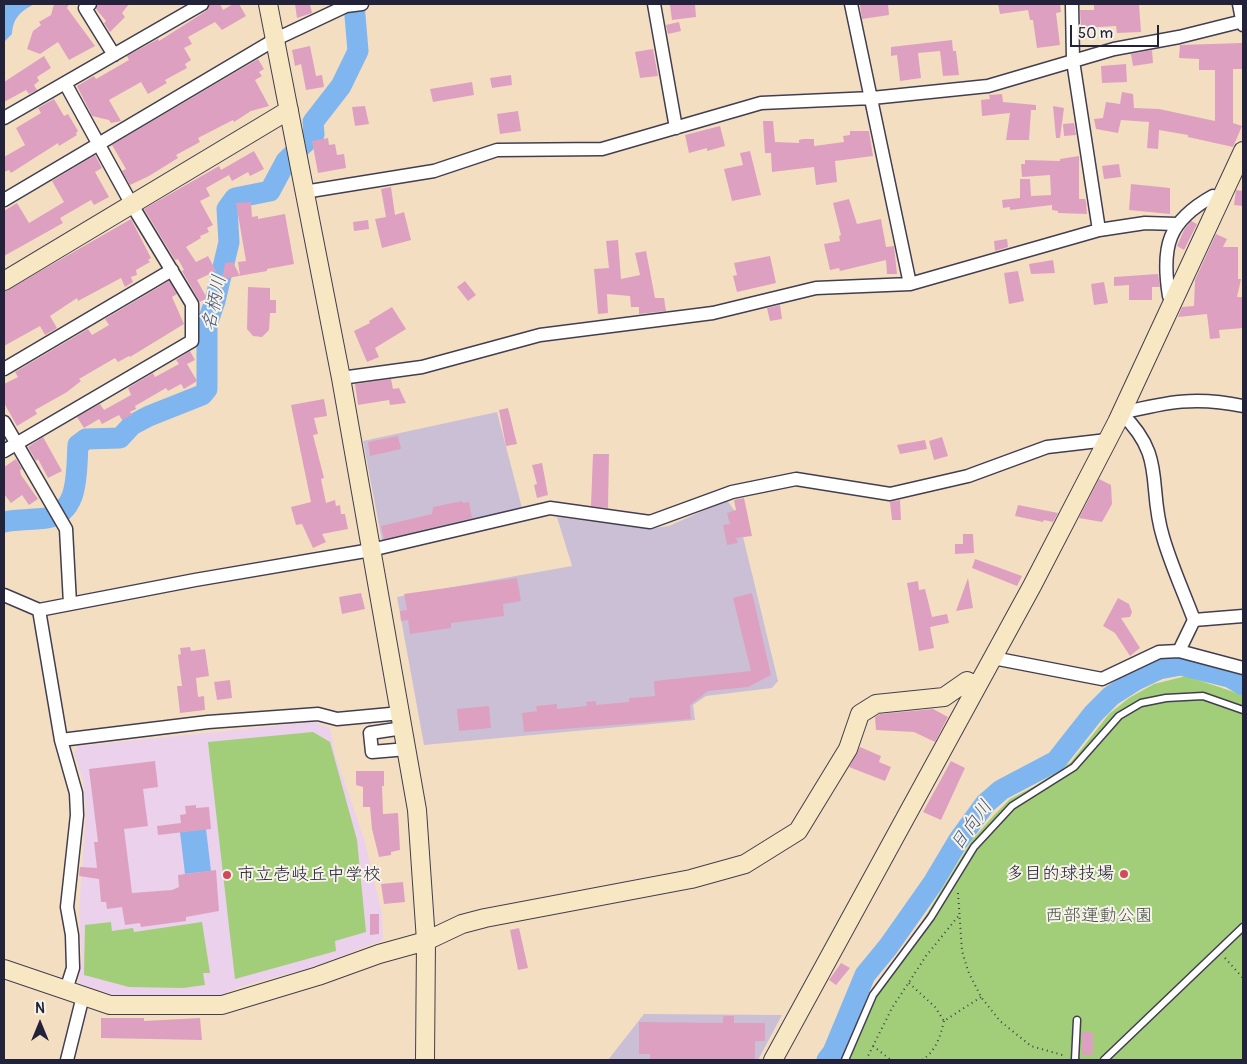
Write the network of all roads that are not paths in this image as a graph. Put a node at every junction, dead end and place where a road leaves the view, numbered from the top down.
1 (90, 4) edge
2 (202, 4) edge
3 (268, 4) edge
4 (654, 4) edge
5 (851, 4) edge
6 (1072, 4) edge
7 (1239, 4) edge
8 (356, 5) edge
9 (1243, 22) edge
10 (276, 40) junction
11 (114, 54) junction
12 (1073, 61) junction
13 (65, 83) junction
14 (872, 98) junction
15 (289, 110) junction
16 (4, 118) edge
17 (676, 128) junction
18 (99, 144) junction
19 (1243, 151) edge
20 (303, 187) junction
21 (1220, 199) junction
22 (4, 200) edge
23 (132, 205) junction
24 (1176, 224) junction
25 (1099, 230) junction
26 (172, 270) junction
27 (4, 280) edge
28 (910, 284) junction
29 (1173, 299) junction
30 (4, 369) edge
31 (341, 378) junction
32 (1243, 406) edge
33 (1121, 413) junction
34 (4, 422) edge
35 (1107, 440) junction
36 (16, 444) junction
37 (4, 451) edge
38 (371, 550) junction
39 (4, 595) edge
40 (70, 604) junction
41 (38, 610) junction
42 (1243, 616) edge
43 (1194, 620) junction
44 (1179, 651) junction
45 (993, 658) junction
46 (1243, 668) edge
47 (977, 686) junction
48 (1243, 710) edge
49 (402, 721) junction
50 (61, 740) junction
51 (407, 749) junction
52 (1243, 927) edge
53 (426, 941) junction
54 (4, 969) edge
55 (66, 990) junction
56 (83, 996) junction
57 (1077, 1020) dead end
58 (67, 1060) edge
59 (425, 1060) edge
60 (773, 1060) edge
61 (845, 1060) edge
62 (1075, 1060) edge
63 (1104, 1060) edge

1 - 11 street
2 - 11 street
3 - 10 street
4 - 17 street
5 - 14 street
6 - 12 street
7 - 9 street
8 - 10 street
9 - 12 street
10 - 15 street
10 - 18 street
11 - 13 street
12 - 14 street
12 - 25 street
13 - 16 street
13 - 18 street
14 - 17 street
14 - 28 street
15 - 20 street
15 - 23 street
17 - 20 street
18 - 22 street
18 - 23 street
19 - 21 street
20 - 31 street
21 - 24 street
21 - 29 street
23 - 26 street
23 - 27 street
24 - 25 street
24 - 29 street
25 - 28 street
26 - 30 street
26 - 36 street
28 - 31 street
29 - 33 street
31 - 38 street
32 - 33 street
33 - 35 street
33 - 43 street
34 - 36 street
35 - 38 street
35 - 45 street
36 - 37 street
36 - 40 street
38 - 40 street
38 - 49 street
39 - 41 street
40 - 41 street
41 - 50 street
42 - 43 street
43 - 44 street
44 - 45 street
44 - 46 street
45 - 47 street
47 - 53 street
47 - 60 street
48 - 61 lane
49 - 50 street
49 - 51 street
49 - 51 street
50 - 55 street
51 - 53 street
52 - 63 lane
53 - 56 street
53 - 59 street
54 - 55 street
55 - 56 street
56 - 58 street
57 - 62 lane

